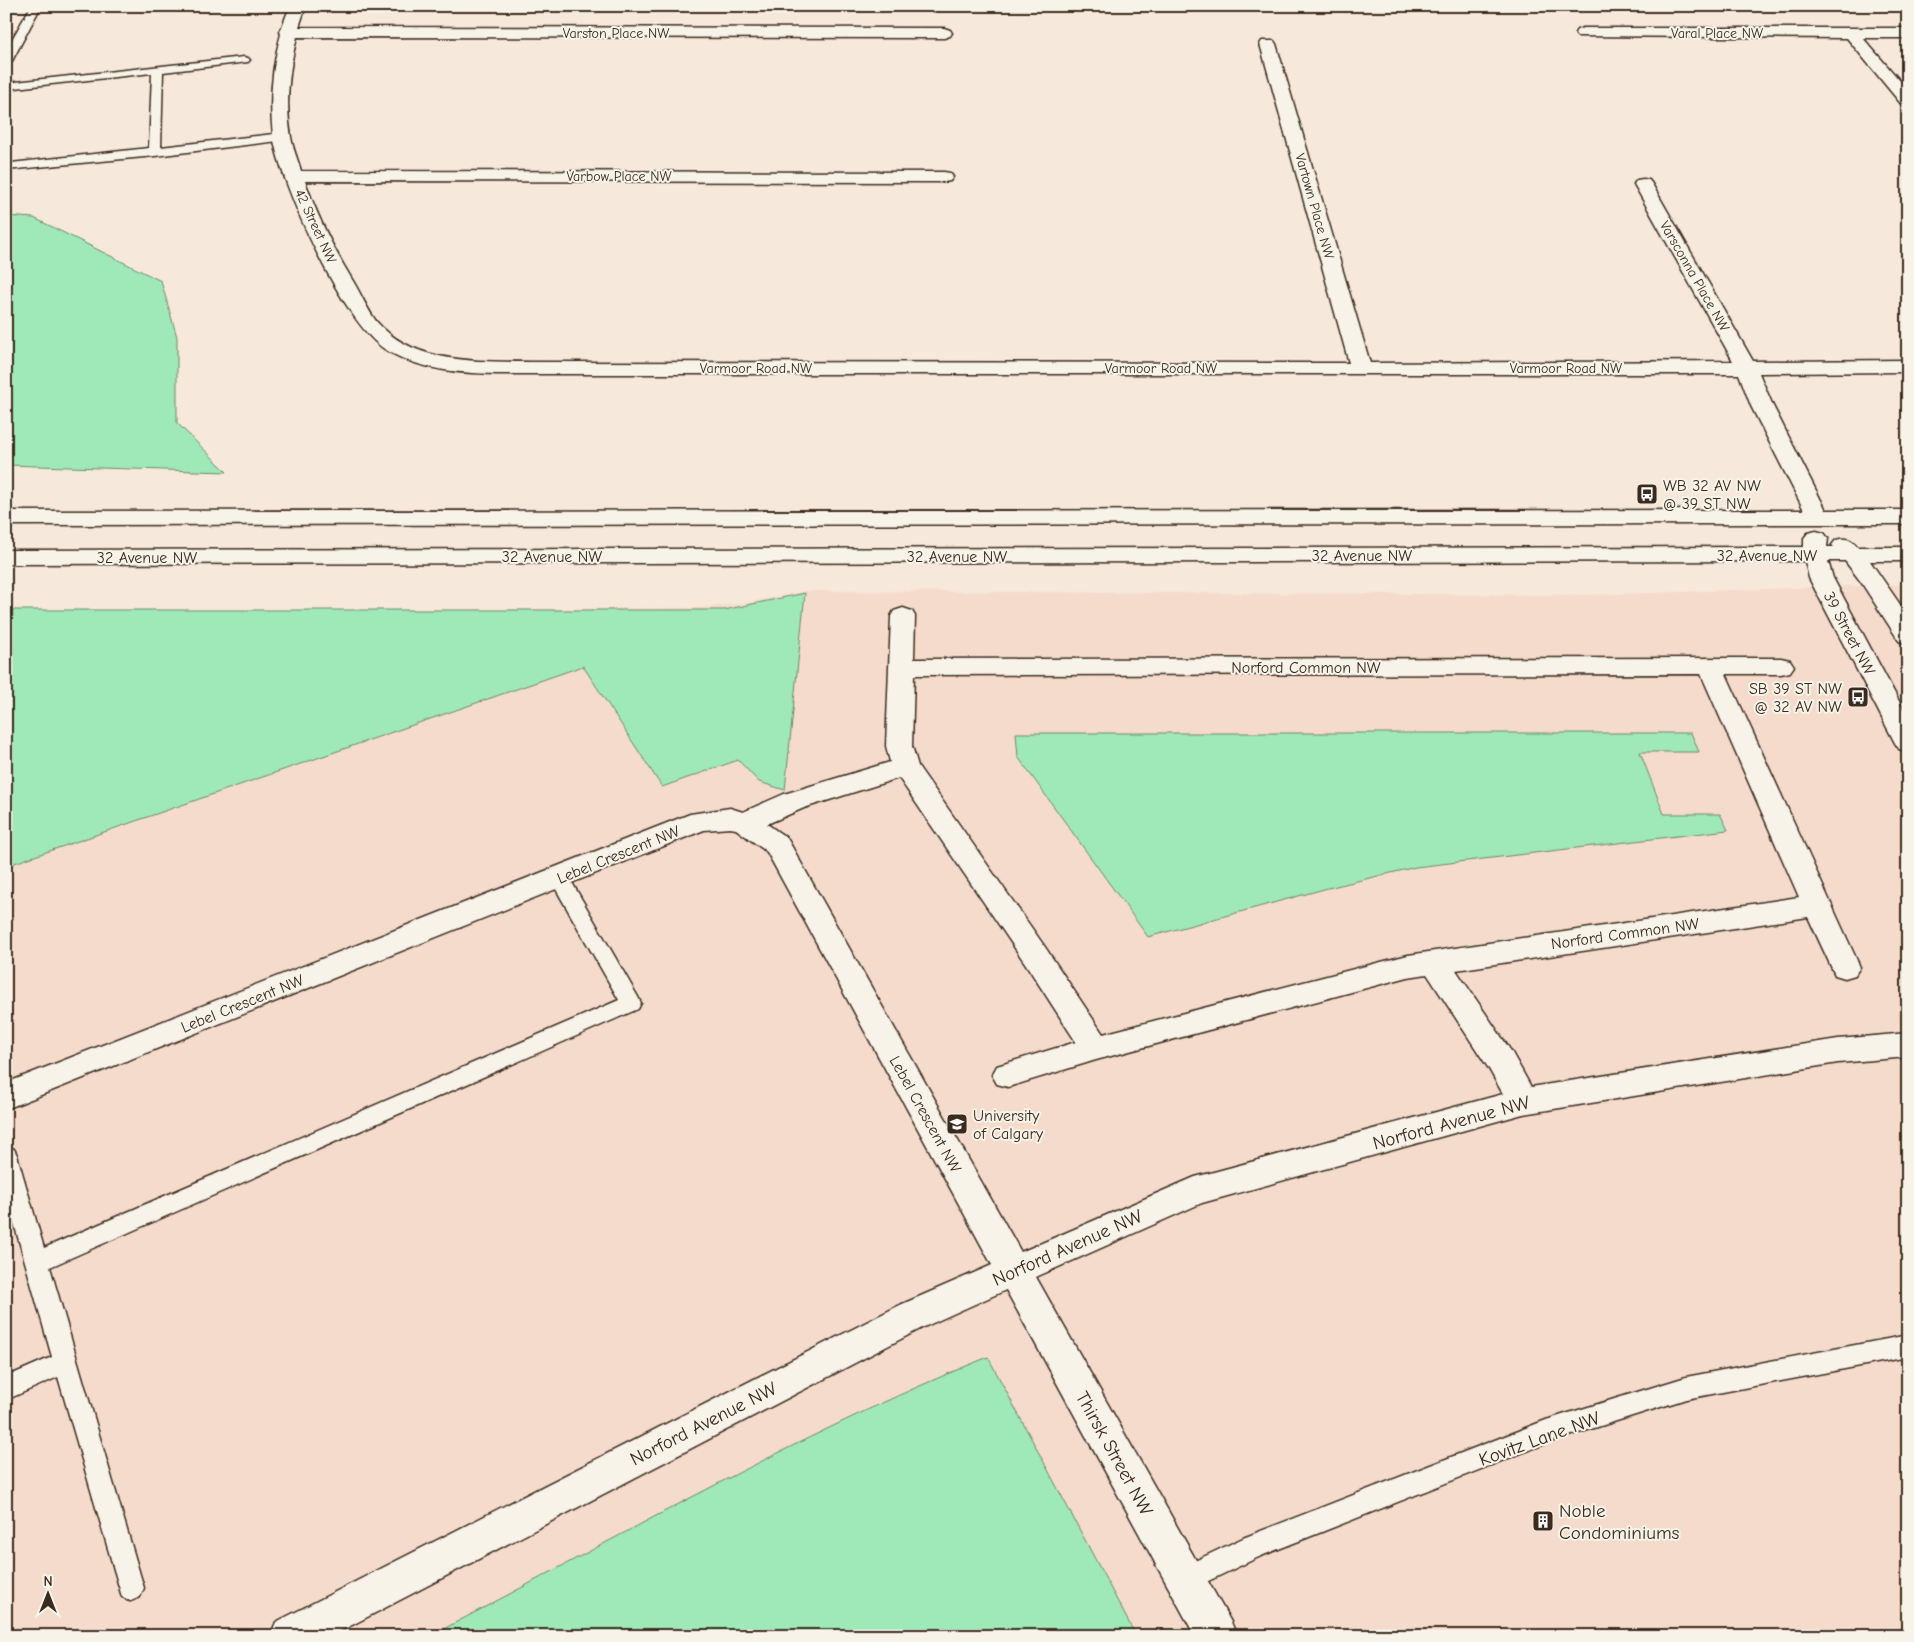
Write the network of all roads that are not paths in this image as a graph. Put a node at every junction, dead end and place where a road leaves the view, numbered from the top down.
1 (36, 6) edge
2 (298, 6) edge
3 (288, 32) junction
4 (944, 33) dead end
5 (1584, 33) dead end
6 (1851, 33) junction
7 (1908, 33) edge
8 (1268, 44) dead end
9 (244, 60) dead end
10 (6, 62) edge
11 (158, 69) junction
12 (6, 86) edge
13 (1908, 101) edge
14 (282, 137) junction
15 (155, 152) junction
16 (6, 166) edge
17 (294, 176) junction
18 (944, 177) dead end
19 (1643, 184) dead end
20 (415, 356) joint
21 (1908, 366) edge
22 (1361, 368) junction
23 (1747, 368) junction
24 (1818, 516) junction
25 (1908, 517) edge
26 (6, 518) edge
27 (1908, 554) edge
28 (1814, 555) junction
29 (1853, 555) junction
30 (6, 557) edge
31 (903, 616) dead end
32 (1908, 636) edge
33 (1710, 666) junction
34 (1781, 666) dead end
35 (902, 667) junction
36 (1908, 743) edge
37 (905, 767) junction
38 (745, 822) junction
39 (559, 877) junction
40 (1816, 905) junction
41 (1434, 961) junction
42 (1845, 967) dead end
43 (1908, 1046) edge
44 (1096, 1048) junction
45 (1008, 1075) dead end
46 (6, 1096) edge
47 (1524, 1101) junction
48 (6, 1155) edge
49 (37, 1262) junction
50 (1012, 1270) junction
51 (1908, 1346) edge
52 (66, 1362) junction
53 (6, 1389) edge
54 (1185, 1579) junction
55 (131, 1588) dead end
56 (290, 1636) edge
57 (1217, 1636) edge

1 - 10 lane
2 - 3 street, 42 Street NW
3 - 4 street, Varston Place NW
3 - 14 street, 42 Street NW
5 - 6 street, Varal Place NW
6 - 7 street, Varal Place NW
6 - 13 street
8 - 22 street, Vartown Place NW
9 - 11 lane
11 - 12 lane
11 - 15 lane
14 - 15 lane
14 - 17 street, 42 Street NW
15 - 16 lane
17 - 18 street, Varbow Place NW
17 - 20 street, 42 Street NW
19 - 23 street, Varsconna Place NW
20 - 22 street, Varmoor Road NW
21 - 23 street, Varmoor Road NW
22 - 23 street, Varmoor Road NW
23 - 24 street, 39 Street NW
24 - 25 street
24 - 26 street
24 - 28 street, 39 Street NW
24 - 29 street, 39 Street NW
27 - 29 street, 32 Avenue NW
28 - 29 street, 32 Avenue NW
28 - 30 street, 32 Avenue NW
28 - 36 street, 39 Street NW
29 - 32 street, 39 Street NW
31 - 35 street
33 - 34 street, Norford Common NW
33 - 35 street, Norford Common NW
33 - 40 street
35 - 37 street
37 - 38 street
37 - 44 street
38 - 39 street, Lebel Crescent NW
38 - 50 street, Lebel Crescent NW
39 - 46 street, Lebel Crescent NW
39 - 49 lane
40 - 41 street, Norford Common NW
40 - 42 street
41 - 44 street, Norford Common NW
41 - 47 street
43 - 47 street, Norford Avenue NW
44 - 45 street, Norford Common NW
47 - 50 street, Norford Avenue NW
48 - 49 lane
49 - 52 lane
50 - 54 street, Thirsk Street NW
50 - 56 street, Norford Avenue NW
51 - 54 lane, Kovitz Lane NW
52 - 53 lane
52 - 55 lane
54 - 57 street, Thirsk Street NW

